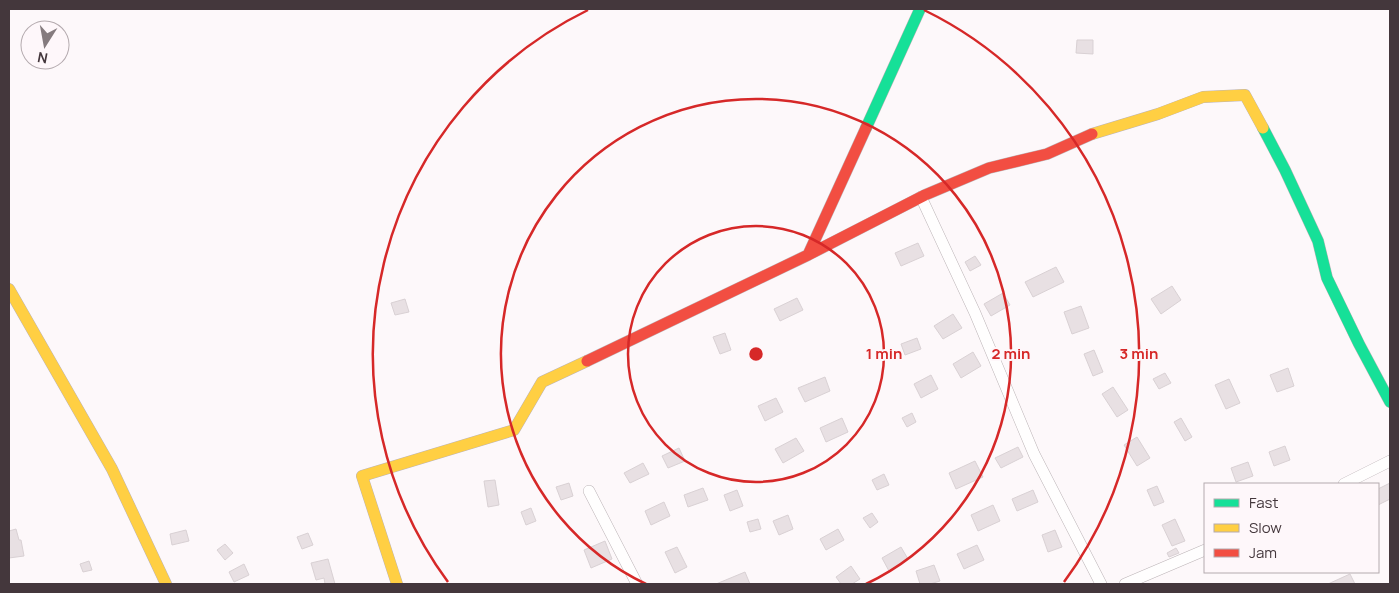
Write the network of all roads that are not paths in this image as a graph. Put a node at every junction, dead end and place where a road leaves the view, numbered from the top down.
1 (920, 9) edge
2 (921, 197) junction
3 (808, 255) junction
4 (9, 289) edge
5 (1390, 402) edge
6 (1390, 461) edge
7 (1346, 483) edge
8 (589, 491) dead end
9 (1204, 550) edge
10 (166, 584) edge
11 (397, 584) edge
12 (637, 584) edge
13 (1100, 584) edge
14 (1125, 584) edge

1 - 3 street
2 - 3 street
2 - 5 street
2 - 13 street
3 - 11 street
4 - 10 street
6 - 7 street
8 - 12 street
9 - 14 street

